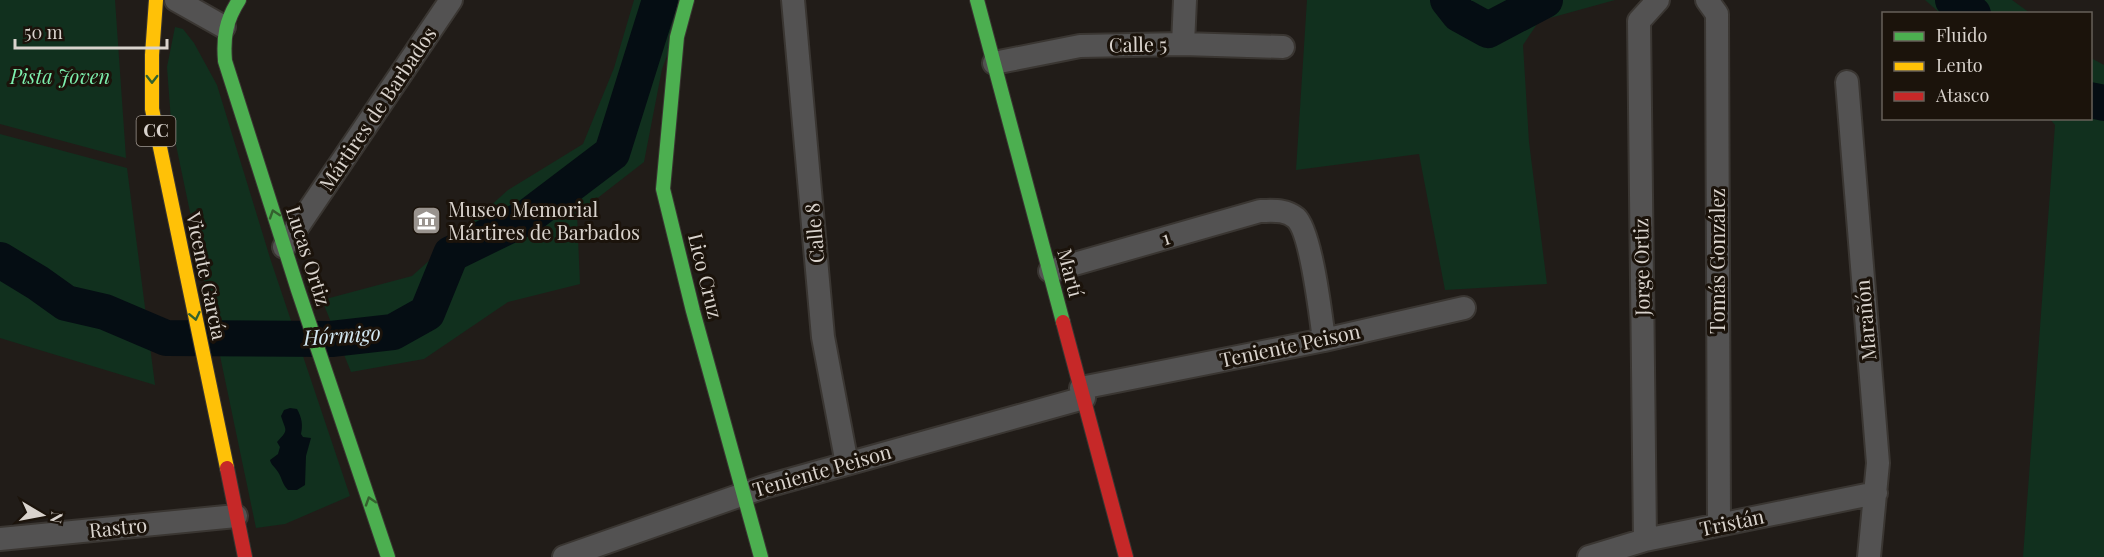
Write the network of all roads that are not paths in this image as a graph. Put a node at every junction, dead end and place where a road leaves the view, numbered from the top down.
1 (156, 0) edge
2 (176, 0) edge
3 (238, 0) edge
4 (451, 0) edge
5 (687, 0) edge
6 (793, 0) edge
7 (977, 0) edge
8 (1185, 0) edge
9 (1658, 0) edge
10 (1707, 0) edge
11 (224, 27) junction
12 (1184, 44) junction
13 (1283, 47) dead end
14 (994, 63) junction
15 (1847, 82) dead end
16 (284, 247) junction
17 (1050, 271) junction
18 (1464, 308) dead end
19 (1324, 340) junction
20 (1082, 393) junction
21 (847, 464) junction
22 (1876, 493) junction
23 (743, 494) junction
24 (236, 516) junction
25 (1719, 525) junction
26 (0, 540) edge
27 (1645, 540) junction
28 (245, 557) edge
29 (388, 557) edge
30 (564, 557) edge
31 (761, 557) edge
32 (1126, 557) edge
33 (1589, 557) edge
34 (1869, 557) edge

1 -> 24 main road, Vicente García / CC
2 - 11 street
3 - 11 main road, Lucas Ortiz
4 - 16 street, Mártires de Barbados
5 - 23 main road, Lico Cruz
6 - 21 street, Calle 8
7 - 14 main road, Martí
8 - 12 street
9 - 27 street, Jorge Ortiz
10 - 25 street, Tomás González
16 -> 11 main road, Lucas Ortiz
12 - 13 street, Calle 5
12 - 14 street, Calle 5
14 - 17 main road, Martí
15 - 22 street, Marañón
29 -> 16 main road, Lucas Ortiz
17 - 19 street, 1
17 - 20 main road, Martí
18 - 19 street, Teniente Peison
19 - 20 street, Teniente Peison
20 - 21 street, Teniente Peison
20 - 32 main road, Martí
21 - 23 street, Teniente Peison
22 - 25 street, Tristán
22 - 34 street, Marañón
23 - 30 street, Teniente Peison
23 - 31 main road, Lico Cruz
24 - 26 street, Rastro
24 - 28 main road, Vicente García / CC
25 - 27 street, Tristán
27 - 33 street, Tristán

